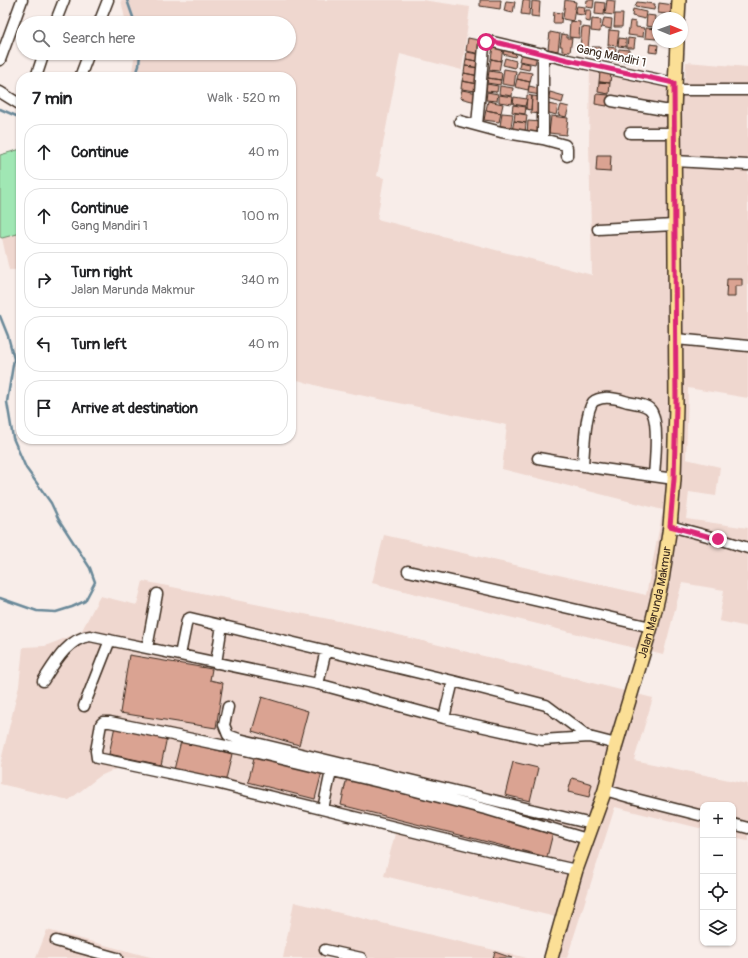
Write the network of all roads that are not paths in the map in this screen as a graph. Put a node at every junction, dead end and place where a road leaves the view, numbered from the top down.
1 (22, 0) edge
2 (64, 0) edge
3 (108, 0) edge
4 (678, 0) edge
5 (678, 12) edge
6 (16, 16) edge
7 (16, 16) edge
8 (58, 16) edge
9 (102, 16) edge
10 (677, 48) edge
11 (543, 53) junction
12 (0, 60) edge
13 (42, 60) edge
14 (86, 60) edge
15 (38, 72) edge
16 (82, 72) edge
17 (674, 86) junction
18 (748, 90) edge
19 (0, 92) edge
20 (612, 101) dead end
21 (16, 102) edge
22 (674, 110) junction
23 (460, 121) dead end
24 (477, 125) junction
25 (630, 133) dead end
26 (674, 133) junction
27 (543, 139) junction
28 (567, 156) dead end
29 (674, 161) junction
30 (748, 165) edge
31 (674, 225) junction
32 (598, 229) dead end
33 (676, 339) junction
34 (748, 346) edge
35 (538, 458) dead end
36 (583, 465) junction
37 (654, 476) junction
38 (674, 479) junction
39 (670, 526) junction
40 (748, 548) edge
41 (408, 571) dead end
42 (157, 594) dead end
43 (222, 625) junction
44 (651, 627) junction
45 (110, 640) junction
46 (147, 648) junction
47 (326, 650) junction
48 (180, 655) junction
49 (216, 663) junction
50 (453, 680) junction
51 (43, 681) dead end
52 (318, 684) junction
53 (84, 706) dead end
54 (228, 708) dead end
55 (444, 718) junction
56 (589, 737) junction
57 (616, 744) junction
58 (331, 771) junction
59 (605, 790) junction
60 (323, 809) junction
61 (700, 815) edge
62 (592, 824) junction
63 (736, 825) edge
64 (748, 828) edge
65 (587, 839) junction
66 (576, 870) junction
67 (56, 941) dead end
68 (326, 950) dead end
69 (118, 958) edge
70 (361, 958) edge
71 (550, 958) edge

1 - 7 street
2 - 8 street
3 - 9 street
4 - 5 main road
6 - 12 street
10 - 17 main road, Jalan Marunda Makmur
11 - 17 street, Gang Mandiri 1
11 - 24 street, Gang Mandiri 1
11 - 27 street
13 - 15 street
14 - 16 street
17 - 18 street, Gang Mandiri 1
17 - 22 main road, Jalan Marunda Makmur
19 - 21 street
20 - 22 street
22 - 26 main road, Jalan Marunda Makmur
23 - 24 street
24 - 27 street
25 - 26 street
26 - 29 main road, Jalan Marunda Makmur
27 - 28 street
29 - 30 street
29 - 31 main road, Jalan Marunda Makmur
31 - 32 street
31 - 33 main road, Jalan Marunda Makmur
33 - 34 street
33 - 38 main road, Jalan Marunda Makmur
35 - 36 street
36 - 37 street
36 - 37 street
37 - 38 street
38 - 39 main road, Jalan Marunda Makmur
39 - 40 street
39 - 44 main road, Jalan Marunda Makmur
41 - 44 street
42 - 46 street
43 - 47 street
43 - 48 street
43 - 49 street
44 - 57 main road, Jalan Marunda Makmur
45 - 46 street
45 - 51 street
45 - 53 street
46 - 48 street
47 - 50 street
47 - 52 street
48 - 49 street
49 - 52 street
50 - 55 street
50 - 56 street
52 - 55 street
54 - 62 street
55 - 56 street
56 - 57 street
57 - 59 main road, Jalan Marunda Makmur
58 - 60 street
58 - 60 street
58 - 65 street
59 - 61 street
59 - 62 main road, Jalan Marunda Makmur
60 - 66 street
62 - 65 main road, Jalan Marunda Makmur
63 - 64 street
65 - 66 main road, Jalan Marunda Makmur
66 - 71 main road, Jalan Marunda Makmur
67 - 69 street
68 - 70 street

